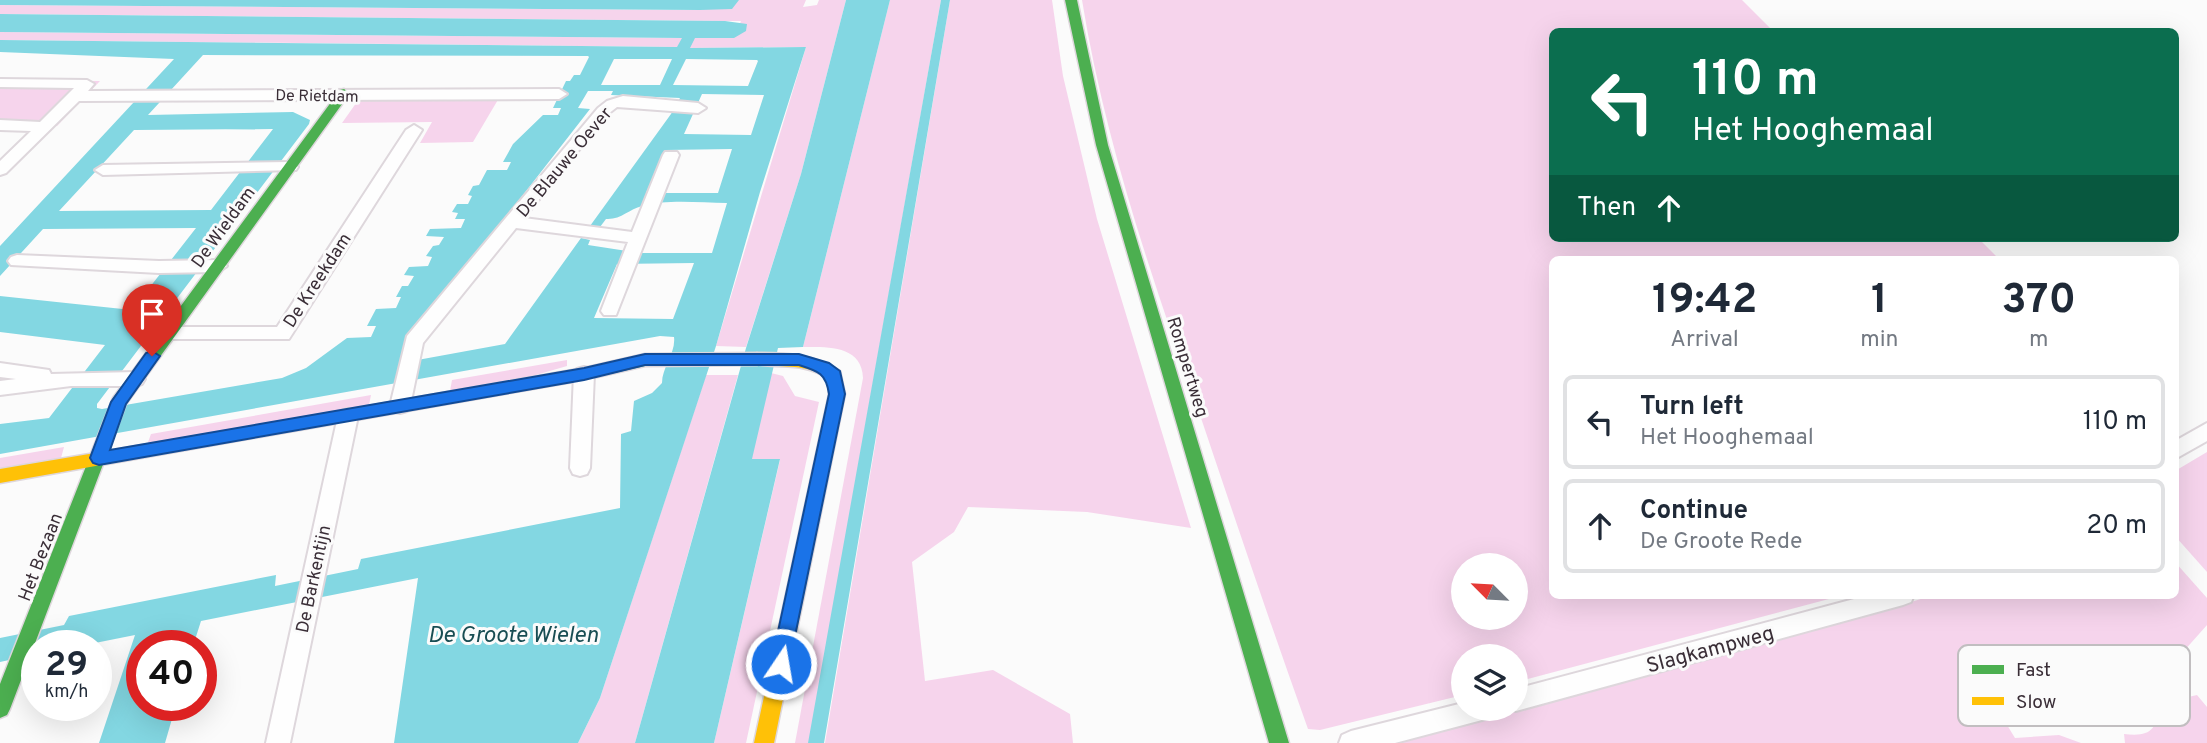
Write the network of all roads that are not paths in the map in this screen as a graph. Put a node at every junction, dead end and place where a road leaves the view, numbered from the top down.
1 (1071, 0) edge
2 (0, 83) edge
3 (344, 93) junction
4 (559, 94) dead end
5 (169, 95) joint
6 (76, 96) junction
7 (673, 105) joint
8 (698, 108) dead end
9 (0, 125) edge
10 (45, 127) junction
11 (414, 130) dead end
12 (671, 155) dead end
13 (285, 167) junction
14 (0, 170) edge
15 (103, 170) dead end
16 (513, 222) junction
17 (636, 243) junction
18 (17, 261) dead end
19 (213, 266) junction
20 (610, 311) dead end
21 (168, 334) junction
22 (0, 370) edge
23 (584, 374) junction
24 (71, 379) junction
25 (130, 379) junction
26 (0, 388) edge
27 (402, 396) junction
28 (348, 416) junction
29 (2207, 431) edge
30 (2179, 448) edge
31 (99, 458) junction
32 (580, 468) dead end
33 (0, 476) edge
34 (1889, 599) edge
35 (1528, 697) edge
36 (0, 709) edge
37 (1451, 717) edge
38 (278, 743) edge
39 (764, 743) edge
40 (1279, 743) edge
41 (1351, 743) edge

1 - 40 street, Rompertweg
2 - 6 street
3 - 4 street, De Rietdam
3 - 5 street, De Rietdam
3 - 13 street, De Wieldam
5 - 6 street, De Rietdam
6 - 10 street
7 - 8 street, De Blauwe Oever
7 - 16 street, De Blauwe Oever
9 - 10 street
10 - 14 street
11 - 21 street, De Kreekdam
12 - 17 street
13 - 15 street
13 - 19 street, De Wieldam
16 - 17 street, De Blauwe Oever
16 - 27 street, De Blauwe Oever
17 - 20 street
18 - 19 street
19 - 21 street, De Wieldam
21 - 25 street, De Wieldam
22 - 24 street
23 - 27 street
23 - 32 street
23 - 39 street
24 - 25 street
24 - 26 street
25 - 31 street, De Wieldam
27 - 28 street
28 - 31 street
28 - 38 street, De Barkentijn
29 - 30 street
31 - 33 street
31 - 36 street, Het Bezaan
34 - 35 street, Slagkampweg
37 - 41 street

